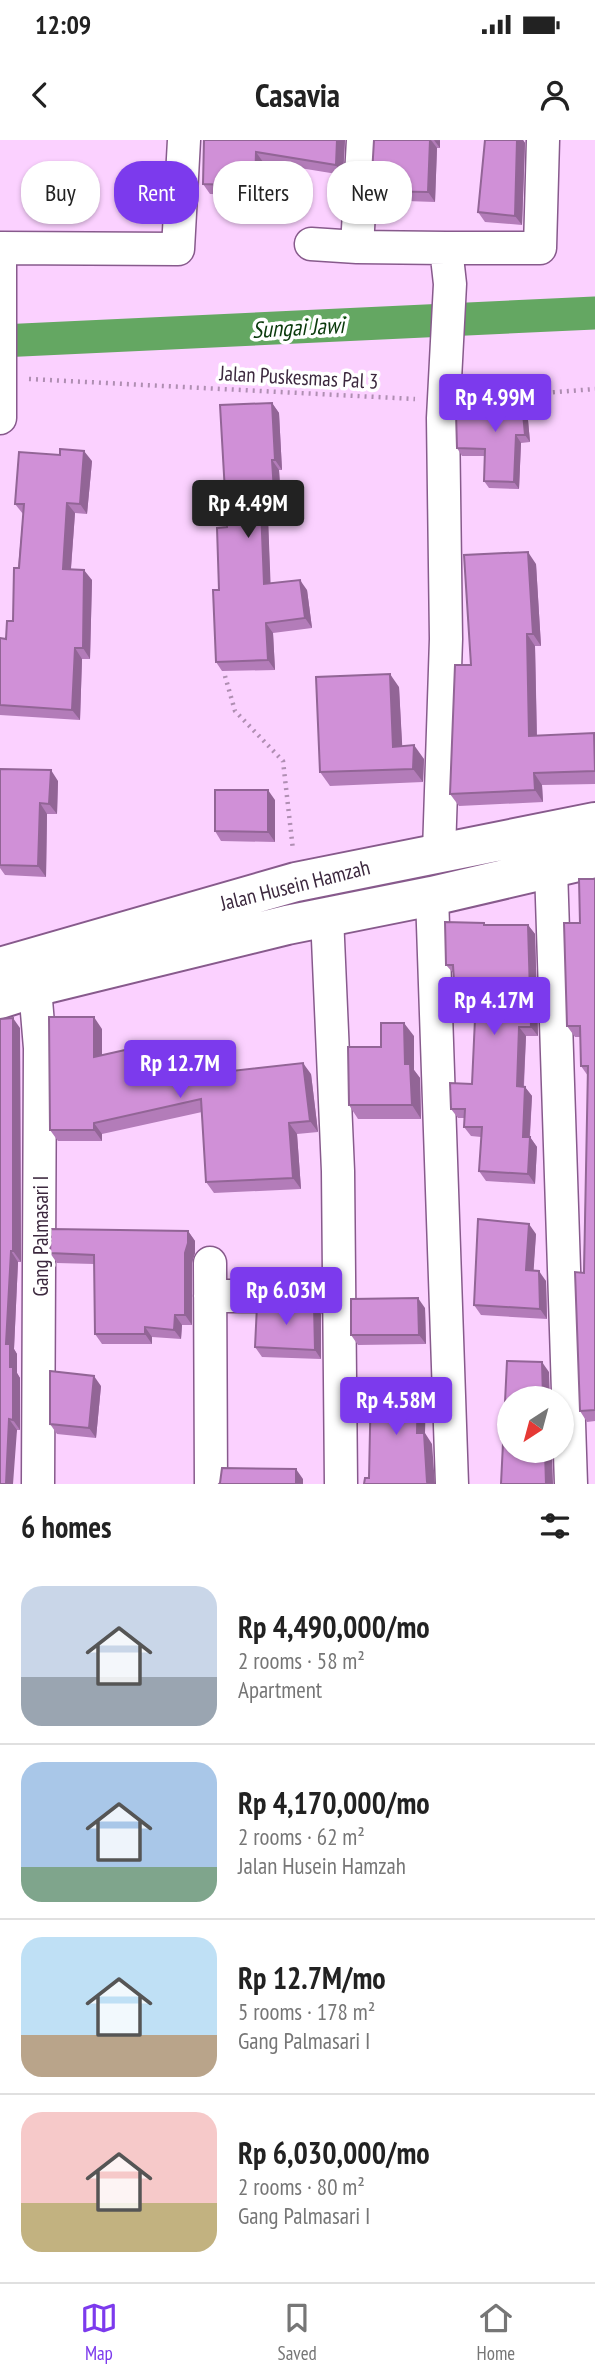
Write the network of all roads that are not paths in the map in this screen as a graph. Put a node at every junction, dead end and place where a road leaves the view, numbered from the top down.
1 (184, 140) edge
2 (363, 140) edge
3 (543, 140) edge
4 (311, 244) dead end
5 (357, 247) junction
6 (0, 248) edge
7 (446, 248) junction
8 (1, 279) edge
9 (1, 368) edge
10 (0, 418) edge
11 (595, 822) edge
12 (439, 852) junction
13 (595, 858) edge
14 (551, 869) junction
15 (287, 885) junction
16 (432, 896) junction
17 (327, 916) junction
18 (287, 925) junction
19 (0, 967) edge
20 (17, 993) edge
21 (210, 1263) dead end
22 (210, 1296) junction
23 (339, 1296) junction
24 (38, 1484) edge
25 (211, 1484) edge
26 (341, 1484) edge
27 (452, 1484) edge
28 (571, 1484) edge

1 - 6 street
2 - 5 street
3 - 7 street
4 - 5 street
5 - 7 street
7 - 12 street
8 - 9 street
9 - 10 street
11 - 12 street, Jalan Husein Hamzah
12 - 15 street, Jalan Husein Hamzah
13 - 14 street, Jalan Husein Hamzah
14 - 16 street, Jalan Husein Hamzah
14 - 28 street
15 - 18 street
15 - 19 street, Jalan Husein Hamzah
16 - 17 street, Jalan Husein Hamzah
16 - 27 street
17 - 18 street, Jalan Husein Hamzah
17 - 23 street
18 - 20 street, Jalan Husein Hamzah
20 - 24 street, Gang Palmasari I
21 - 22 street
22 - 23 street
22 - 25 street
23 - 26 street

